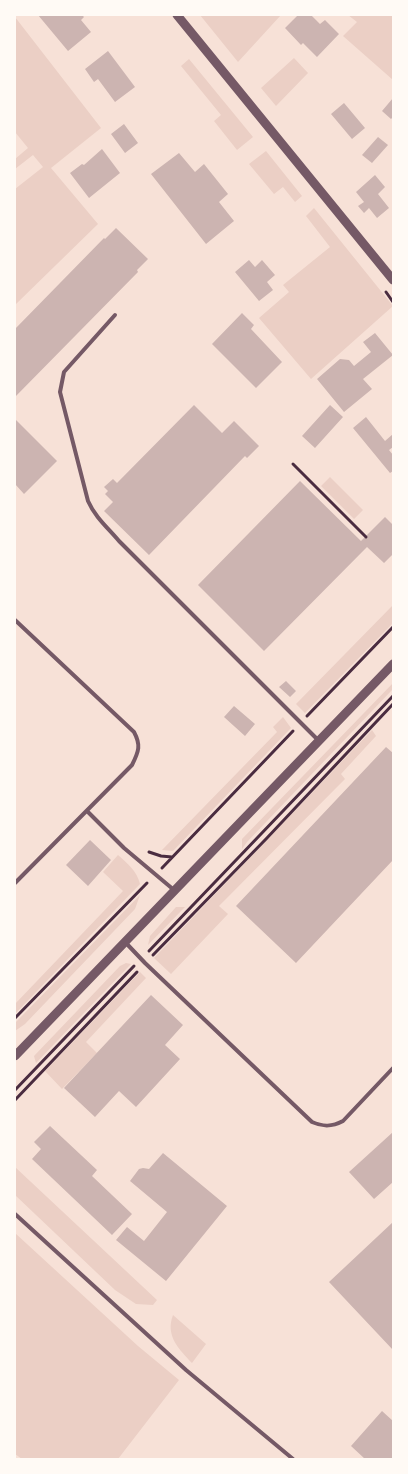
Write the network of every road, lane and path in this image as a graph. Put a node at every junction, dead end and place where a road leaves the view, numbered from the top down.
1 (177, 15) edge
2 (393, 280) edge
3 (115, 315) dead end
4 (293, 464) dead end
5 (366, 537) dead end
6 (15, 620) edge
7 (393, 627) edge
8 (393, 664) edge
9 (393, 696) edge
10 (393, 704) edge
11 (301, 723) junction
12 (319, 740) junction
13 (87, 811) junction
14 (143, 847) dead end
15 (172, 857) junction
16 (156, 874) junction
17 (15, 883) edge
18 (174, 890) junction
19 (124, 942) junction
20 (141, 959) junction
21 (145, 963) junction
22 (15, 1018) edge
23 (15, 1056) edge
24 (393, 1068) edge
25 (15, 1090) edge
26 (15, 1100) edge
27 (15, 1214) edge
28 (293, 1459) edge

1 - 2 street
3 - 11 lane
4 - 5 path
6 - 13 lane
7 - 11 path
8 - 12 street
9 - 20 path
10 - 21 path
11 - 12 lane
11 - 15 path
12 - 18 street
13 - 16 lane
13 - 17 lane
14 - 15 path
15 - 16 path
16 - 18 lane
16 - 22 path
18 - 19 street
19 - 20 lane
19 - 23 street
20 - 21 lane
20 - 25 path
21 - 24 lane
21 - 26 path
27 - 28 lane

